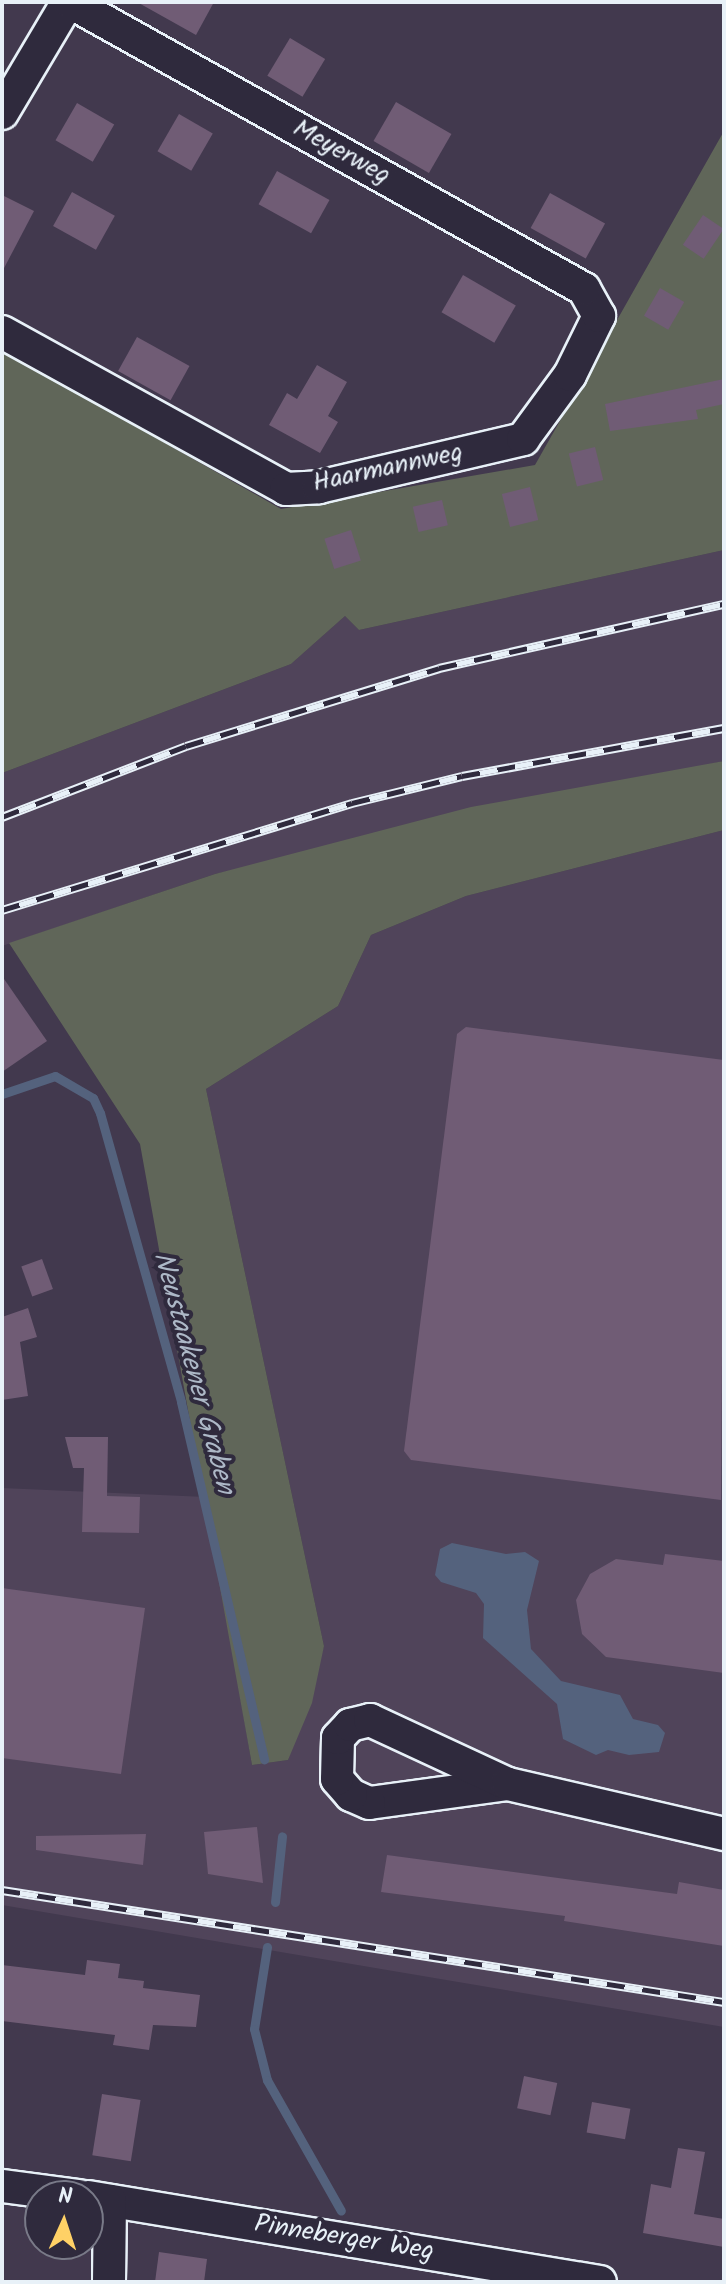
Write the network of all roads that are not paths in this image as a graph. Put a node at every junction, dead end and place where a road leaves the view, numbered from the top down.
1 (69, 2) edge
2 (2, 113) edge
3 (599, 316) joint
4 (2, 332) edge
5 (508, 1784) junction
6 (724, 1834) edge
7 (2, 2186) edge
8 (24, 2189) edge
9 (104, 2200) edge
10 (104, 2257) edge
11 (109, 2282) edge
12 (600, 2282) edge

1 - 2 street
1 - 3 street, Meyerweg
3 - 4 street, Haarmannweg
5 - 5 street
5 - 6 street
7 - 8 street, Pinneberger Weg
9 - 12 street, Pinneberger Weg
10 - 11 street

